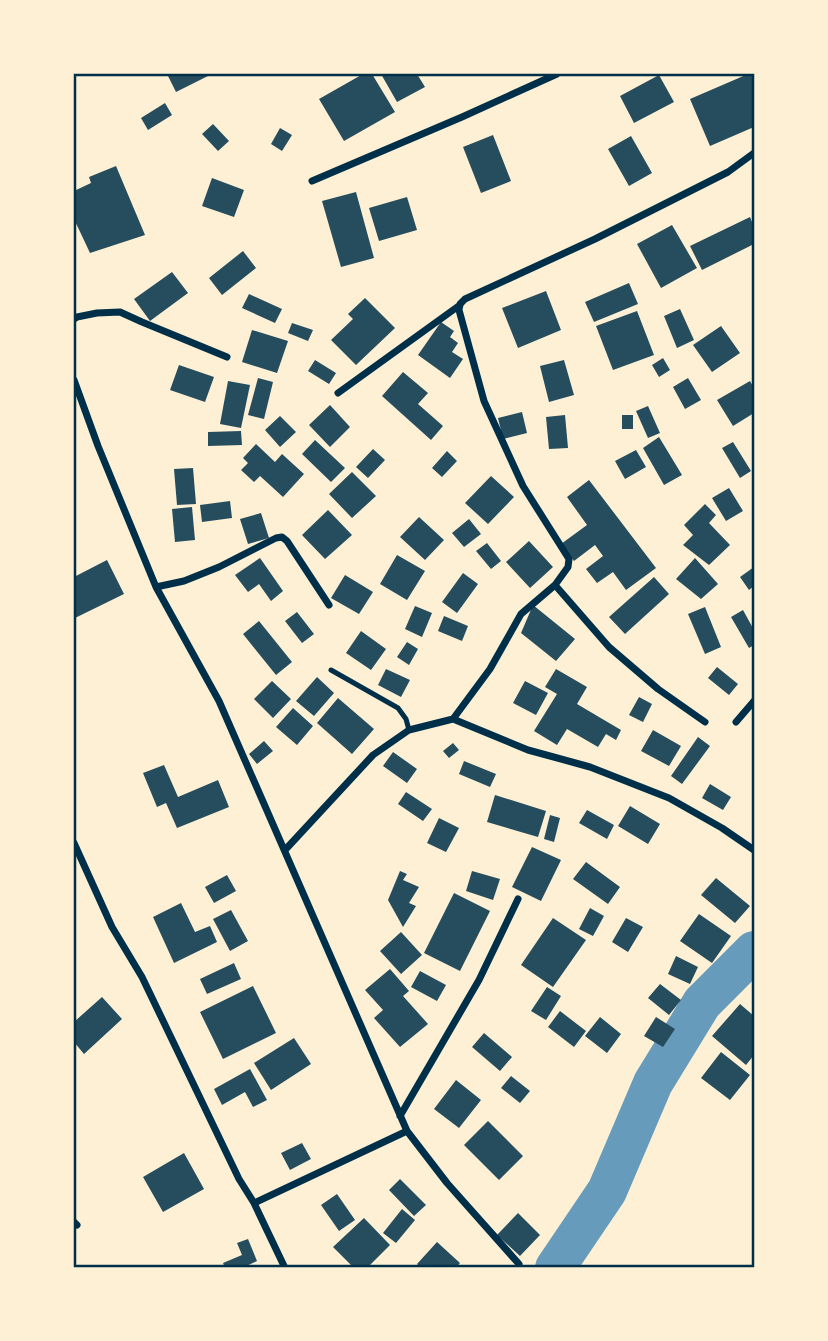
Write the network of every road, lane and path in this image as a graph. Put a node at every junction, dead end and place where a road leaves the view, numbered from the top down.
1 (556, 74) edge
2 (754, 153) edge
3 (312, 181) dead end
4 (460, 304) junction
5 (74, 319) edge
6 (227, 357) dead end
7 (74, 380) edge
8 (338, 393) dead end
9 (555, 585) junction
10 (156, 587) junction
11 (329, 605) dead end
12 (331, 670) dead end
13 (754, 701) edge
14 (453, 719) junction
15 (705, 722) dead end
16 (736, 722) dead end
17 (409, 730) junction
18 (74, 843) edge
19 (754, 849) edge
20 (285, 850) junction
21 (518, 899) dead end
22 (400, 1116) junction
23 (407, 1131) junction
24 (254, 1203) junction
25 (519, 1264) dead end
26 (285, 1268) edge

1 - 3 street
2 - 4 street
4 - 8 street
4 - 9 street
5 - 6 street
7 - 10 street
9 - 14 street
9 - 15 street
10 - 11 street
10 - 20 street
12 - 17 lane
13 - 16 street
14 - 17 street
14 - 19 street
17 - 20 street
18 - 24 street
20 - 22 street
21 - 22 street
22 - 23 street
23 - 24 street
23 - 25 street
24 - 26 street

